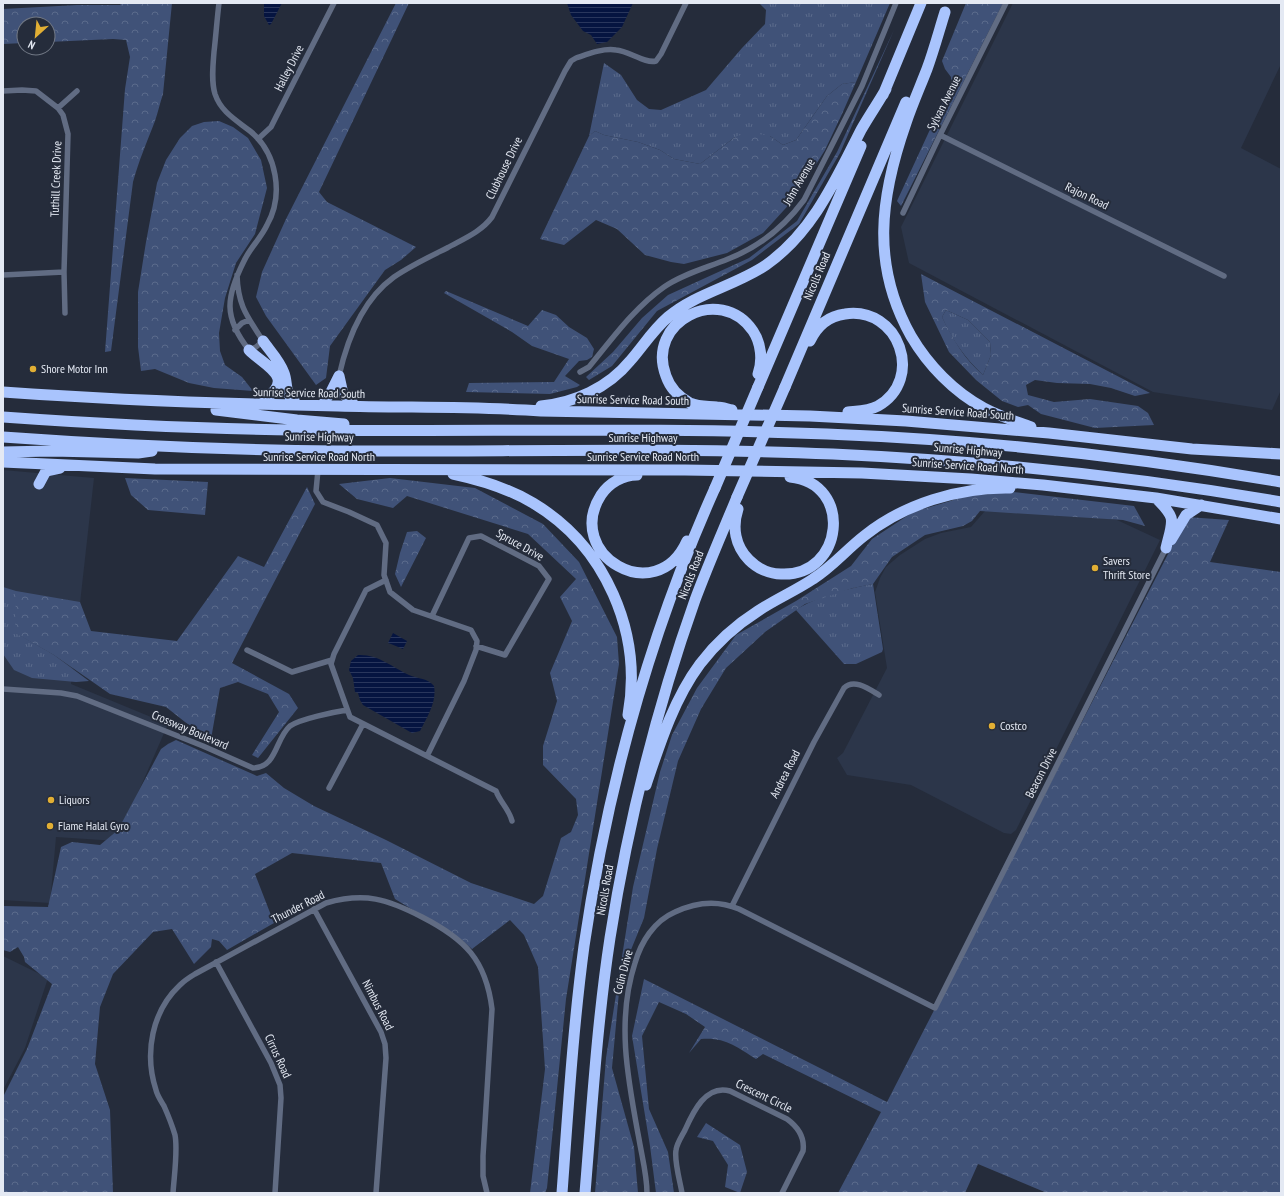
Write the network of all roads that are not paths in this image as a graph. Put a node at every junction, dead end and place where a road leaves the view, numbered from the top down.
1 (219, 3) edge
2 (334, 3) edge
3 (686, 3) edge
4 (896, 3) edge
5 (921, 3) edge
6 (1006, 3) edge
7 (946, 7) edge
8 (886, 89) junction
9 (3, 91) edge
10 (77, 91) dead end
11 (58, 108) junction
12 (940, 135) junction
13 (258, 139) junction
14 (903, 213) dead end
15 (64, 272) junction
16 (3, 275) edge
17 (237, 275) junction
18 (1224, 276) dead end
19 (65, 313) dead end
20 (249, 320) junction
21 (236, 330) junction
22 (263, 341) junction
23 (249, 350) junction
24 (580, 372) dead end
25 (339, 376) junction
26 (756, 386) junction
27 (784, 387) junction
28 (3, 392) edge
29 (265, 399) junction
30 (119, 400) junction
31 (294, 400) junction
32 (325, 400) junction
33 (352, 401) junction
34 (172, 402) junction
35 (420, 406) junction
36 (505, 409) junction
37 (758, 415) junction
38 (810, 416) junction
39 (3, 417) edge
40 (392, 431) junction
41 (1049, 433) junction
42 (3, 438) edge
43 (188, 447) junction
44 (1281, 454) edge
45 (4, 459) edge
46 (74, 466) junction
47 (318, 470) junction
48 (433, 470) junction
49 (685, 470) junction
50 (743, 470) junction
51 (1281, 482) edge
52 (1112, 492) junction
53 (740, 498) junction
54 (1156, 498) junction
55 (1281, 502) edge
56 (1201, 505) junction
57 (708, 506) junction
58 (1281, 519) edge
59 (1166, 548) junction
60 (386, 580) junction
61 (432, 616) junction
62 (476, 646) junction
63 (246, 650) dead end
64 (332, 660) junction
65 (3, 689) edge
66 (879, 695) dead end
67 (347, 710) junction
68 (363, 724) junction
69 (427, 756) junction
70 (620, 767) junction
71 (329, 788) dead end
72 (512, 821) dead end
73 (629, 832) junction
74 (732, 906) junction
75 (314, 909) junction
76 (216, 962) junction
77 (935, 1008) joint
78 (564, 1165) junction
79 (173, 1193) edge
80 (275, 1193) edge
81 (376, 1193) edge
82 (487, 1193) edge
83 (557, 1193) edge
84 (562, 1193) edge
85 (587, 1193) edge
86 (647, 1193) edge
87 (682, 1193) edge
88 (782, 1193) edge

1 - 13 street
2 - 13 street, Halley Drive
3 - 25 street, Clubhouse Drive
4 - 24 street, John Avenue
5 - 8 highway, Nicolls Road
6 - 12 street, Sylvan Avenue
7 - 27 highway, Nicolls Road
7 - 41 highway
8 - 26 highway, Nicolls Road
8 - 36 highway
9 - 11 street, Tuthill Creek Drive
10 - 11 street
11 - 15 street, Tuthill Creek Drive
12 - 14 street, Sylvan Avenue
12 - 18 street, Rajon Road
13 - 17 street
15 - 16 street
15 - 19 street, Tuthill Creek Drive
17 - 20 street
17 - 21 street
20 - 21 street
20 - 22 street
21 - 23 street
22 - 23 street
22 - 31 highway
23 - 29 highway
25 - 32 highway
25 - 33 highway
26 - 37 highway
26 - 57 highway, Nicolls Road, bridge
27 - 38 highway
27 - 53 highway, Nicolls Road, bridge
28 - 30 highway, Sunrise Service Road South
29 - 31 highway
29 - 34 highway
30 - 34 highway, Sunrise Service Road South
30 - 40 highway
31 - 32 highway
32 - 33 highway
33 - 35 highway
34 - 35 highway, Sunrise Service Road South
35 - 36 highway, Sunrise Service Road South
36 - 37 highway, Sunrise Service Road South
37 - 38 highway, Sunrise Service Road South
38 - 41 highway, Sunrise Service Road South
39 - 40 highway, Sunrise Highway
40 - 51 highway, Sunrise Highway
41 - 44 highway, Sunrise Service Road South
42 - 43 highway, Sunrise Highway
43 - 45 highway
43 - 55 highway, Sunrise Highway
45 - 46 highway, Sunrise Service Road North
45 - 46 highway
46 - 47 highway, Sunrise Service Road North
47 - 48 highway, Sunrise Service Road North
47 - 60 street
48 - 49 highway, Sunrise Service Road North
48 - 70 highway
49 - 50 highway, Sunrise Service Road North
49 - 57 highway
50 - 52 highway, Sunrise Service Road North
50 - 53 highway
52 - 54 highway, Sunrise Service Road North
52 - 73 highway
53 - 73 highway, Nicolls Road
54 - 56 highway, Sunrise Service Road North
54 - 59 highway
56 - 58 highway, Sunrise Service Road North
56 - 59 highway
57 - 70 highway, Nicolls Road
59 - 77 street, Beacon Drive
60 - 61 street
60 - 64 street
61 - 62 street
61 - 62 street, Spruce Drive
62 - 69 street
63 - 64 street
64 - 67 street
65 - 67 street, Crossway Boulevard
66 - 74 street, Andrea Road
67 - 68 street
68 - 69 street
68 - 71 street
69 - 72 street
70 - 78 highway, Nicolls Road
73 - 85 highway, Nicolls Road
74 - 77 street, Colin Drive
74 - 86 street, Colin Drive
75 - 76 street, Thunder Road
75 - 81 street, Nimbus Road
75 - 82 street, Thunder Road
76 - 79 street, Thunder Road
76 - 80 street, Cirrus Road
78 - 83 highway
78 - 84 highway, Nicolls Road
87 - 88 street, Crescent Circle

